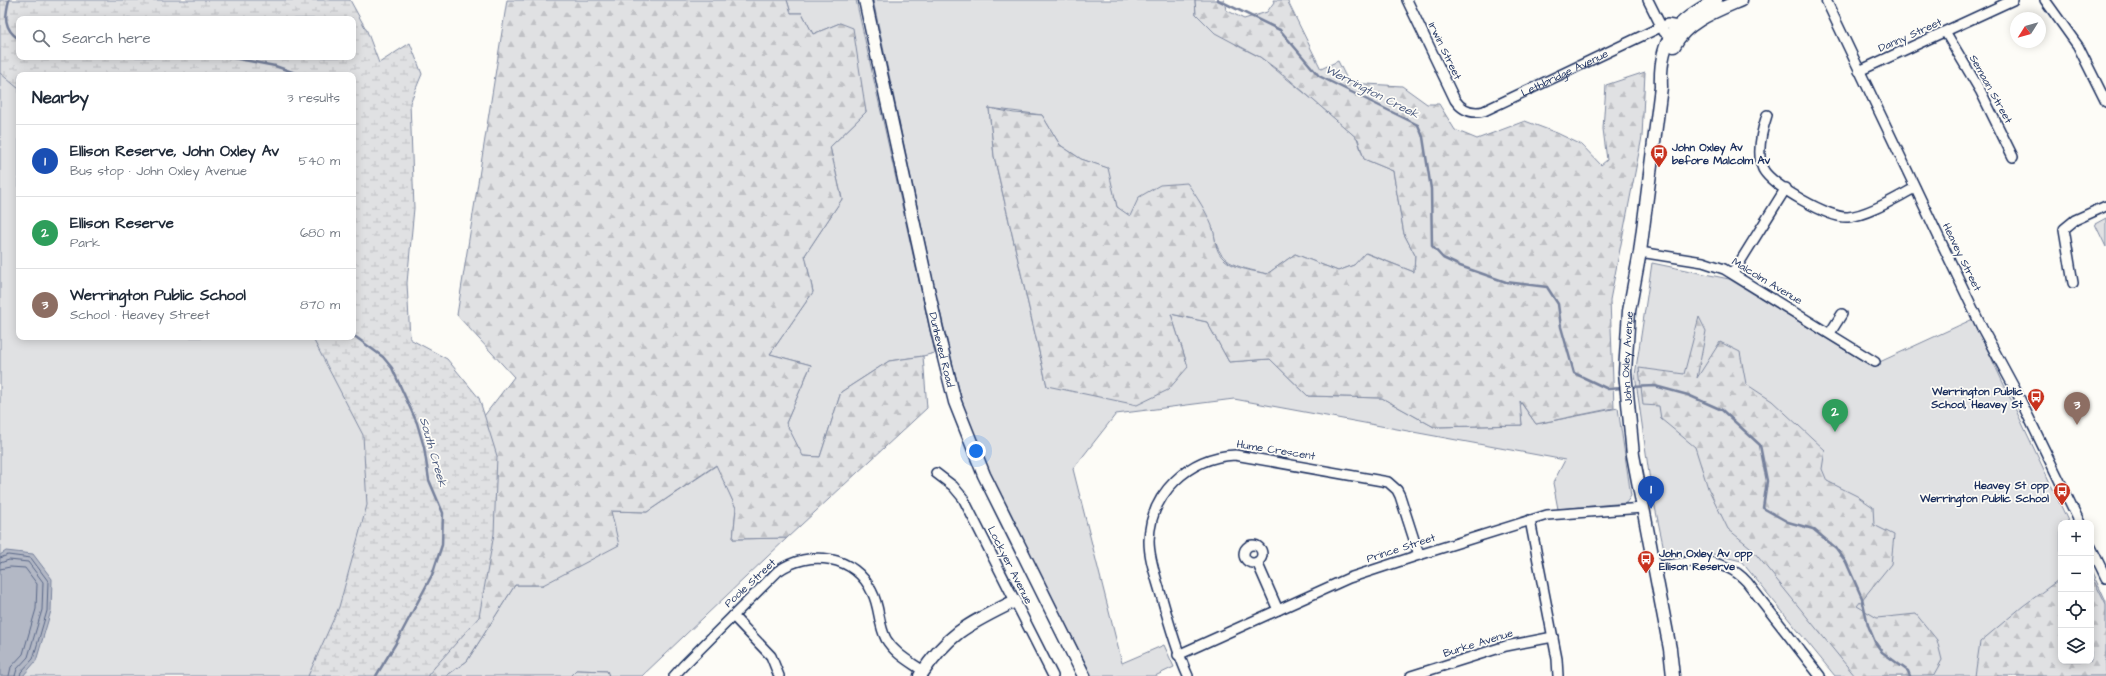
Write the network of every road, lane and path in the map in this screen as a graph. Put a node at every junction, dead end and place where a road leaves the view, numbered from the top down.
1 (865, 0) edge
2 (1407, 0) edge
3 (1648, 0) edge
4 (1716, 0) edge
5 (1740, 0) edge
6 (1826, 0) edge
7 (2013, 0) edge
8 (2045, 0) edge
9 (1661, 27) junction
10 (1677, 33) junction
11 (1946, 33) junction
12 (1859, 71) junction
13 (2106, 102) edge
14 (1466, 110) joint
15 (1767, 115) dead end
16 (2013, 157) dead end
17 (1786, 188) junction
18 (1915, 188) junction
19 (2106, 206) edge
20 (1640, 252) junction
21 (1733, 273) junction
22 (2073, 283) dead end
23 (1842, 314) dead end
24 (1830, 333) junction
25 (1875, 362) dead end
26 (936, 474) dead end
27 (1643, 508) junction
28 (1530, 520) junction
29 (2079, 520) edge
30 (2094, 551) edge
31 (1419, 555) junction
32 (2102, 561) edge
33 (1257, 562) dead end
34 (1654, 567) junction
35 (2106, 578) edge
36 (1015, 601) junction
37 (1278, 610) junction
38 (733, 616) junction
39 (1553, 637) junction
40 (1178, 655) junction
41 (921, 673) edge
42 (674, 676) edge
43 (779, 676) edge
44 (1053, 676) edge
45 (1084, 676) edge
46 (1188, 676) edge
47 (1411, 676) edge
48 (1558, 676) edge
49 (1673, 676) edge
50 (1820, 676) edge

1 - 45 street, Dunheved Road
2 - 14 street, Irwin Street
3 - 9 street
4 - 10 street
5 - 10 street
6 - 12 street, Heavey Street
7 - 11 street, Danny Street
8 - 13 street
9 - 10 street
9 - 14 street, Lethbridge Avenue
10 - 20 street, John Oxley Avenue
11 - 12 street, Danny Street
11 - 16 street, Semaan Street
12 - 18 street, Heavey Street
15 - 17 street
17 - 18 street
17 - 21 street
18 - 29 street, Heavey Street
19 - 22 street
20 - 21 street, Malcolm Avenue
20 - 27 street, John Oxley Avenue
21 - 24 street, Malcolm Avenue
23 - 24 street
24 - 25 street, Malcolm Avenue
26 - 36 street, Lockyer Avenue
27 - 28 street, Prince Street
27 - 34 street, John Oxley Avenue
28 - 31 street, Prince Street
28 - 39 street
30 - 32 street
31 - 37 street, Prince Street
31 - 40 street, Hume Crescent
32 - 35 street
33 - 37 street
34 - 49 street, John Oxley Avenue
34 - 50 street
36 - 41 street
36 - 44 street, Lockyer Avenue
37 - 40 street, Prince Street
38 - 41 street, Poole Street
38 - 42 street, Poole Street
38 - 43 street
39 - 47 street, Burke Avenue
39 - 48 street
40 - 46 street, Hume Crescent

